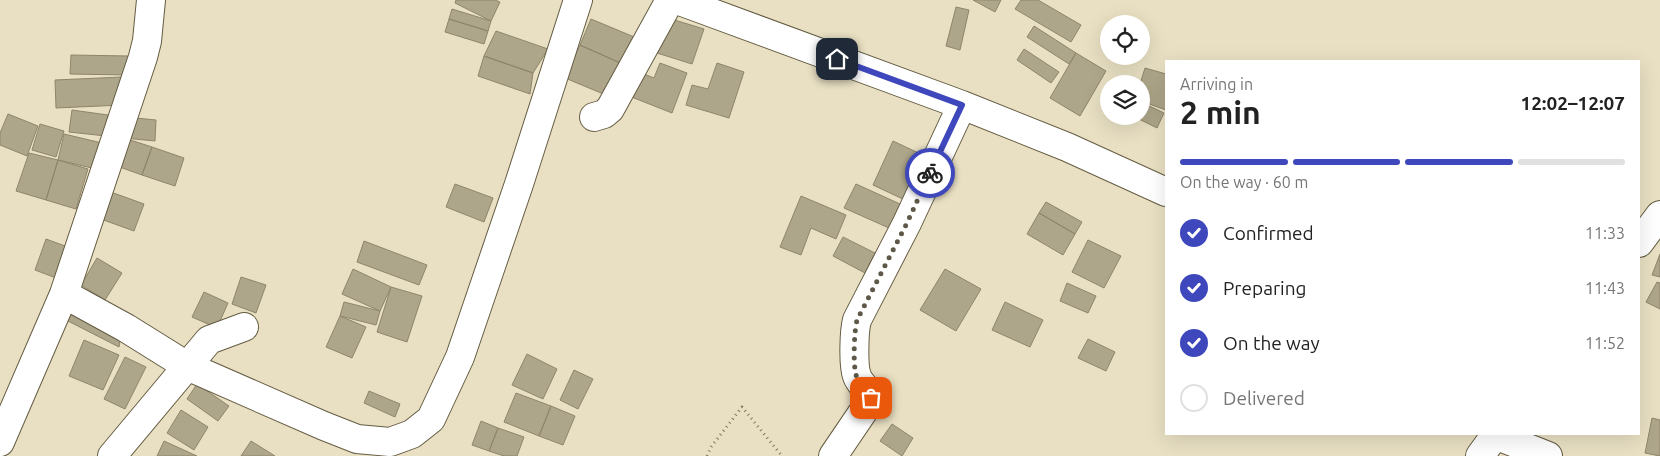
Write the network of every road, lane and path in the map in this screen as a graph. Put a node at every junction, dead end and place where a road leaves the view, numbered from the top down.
1 (151, 0) edge
2 (578, 0) edge
3 (670, 0) edge
4 (677, 0) edge
5 (962, 105) junction
6 (594, 117) dead end
7 (1165, 192) edge
8 (1660, 214) edge
9 (1640, 242) edge
10 (64, 294) junction
11 (244, 327) dead end
12 (187, 366) junction
13 (0, 442) edge
14 (1490, 442) edge
15 (112, 456) edge
16 (707, 456) edge
17 (782, 456) edge
18 (832, 456) edge
19 (1548, 456) edge

1 - 10 street
2 - 12 street
3 - 6 street
4 - 5 street
5 - 7 street
5 - 18 street
8 - 9 street
10 - 12 street
10 - 13 street
11 - 12 street
12 - 15 street
14 - 19 street
16 - 17 path

